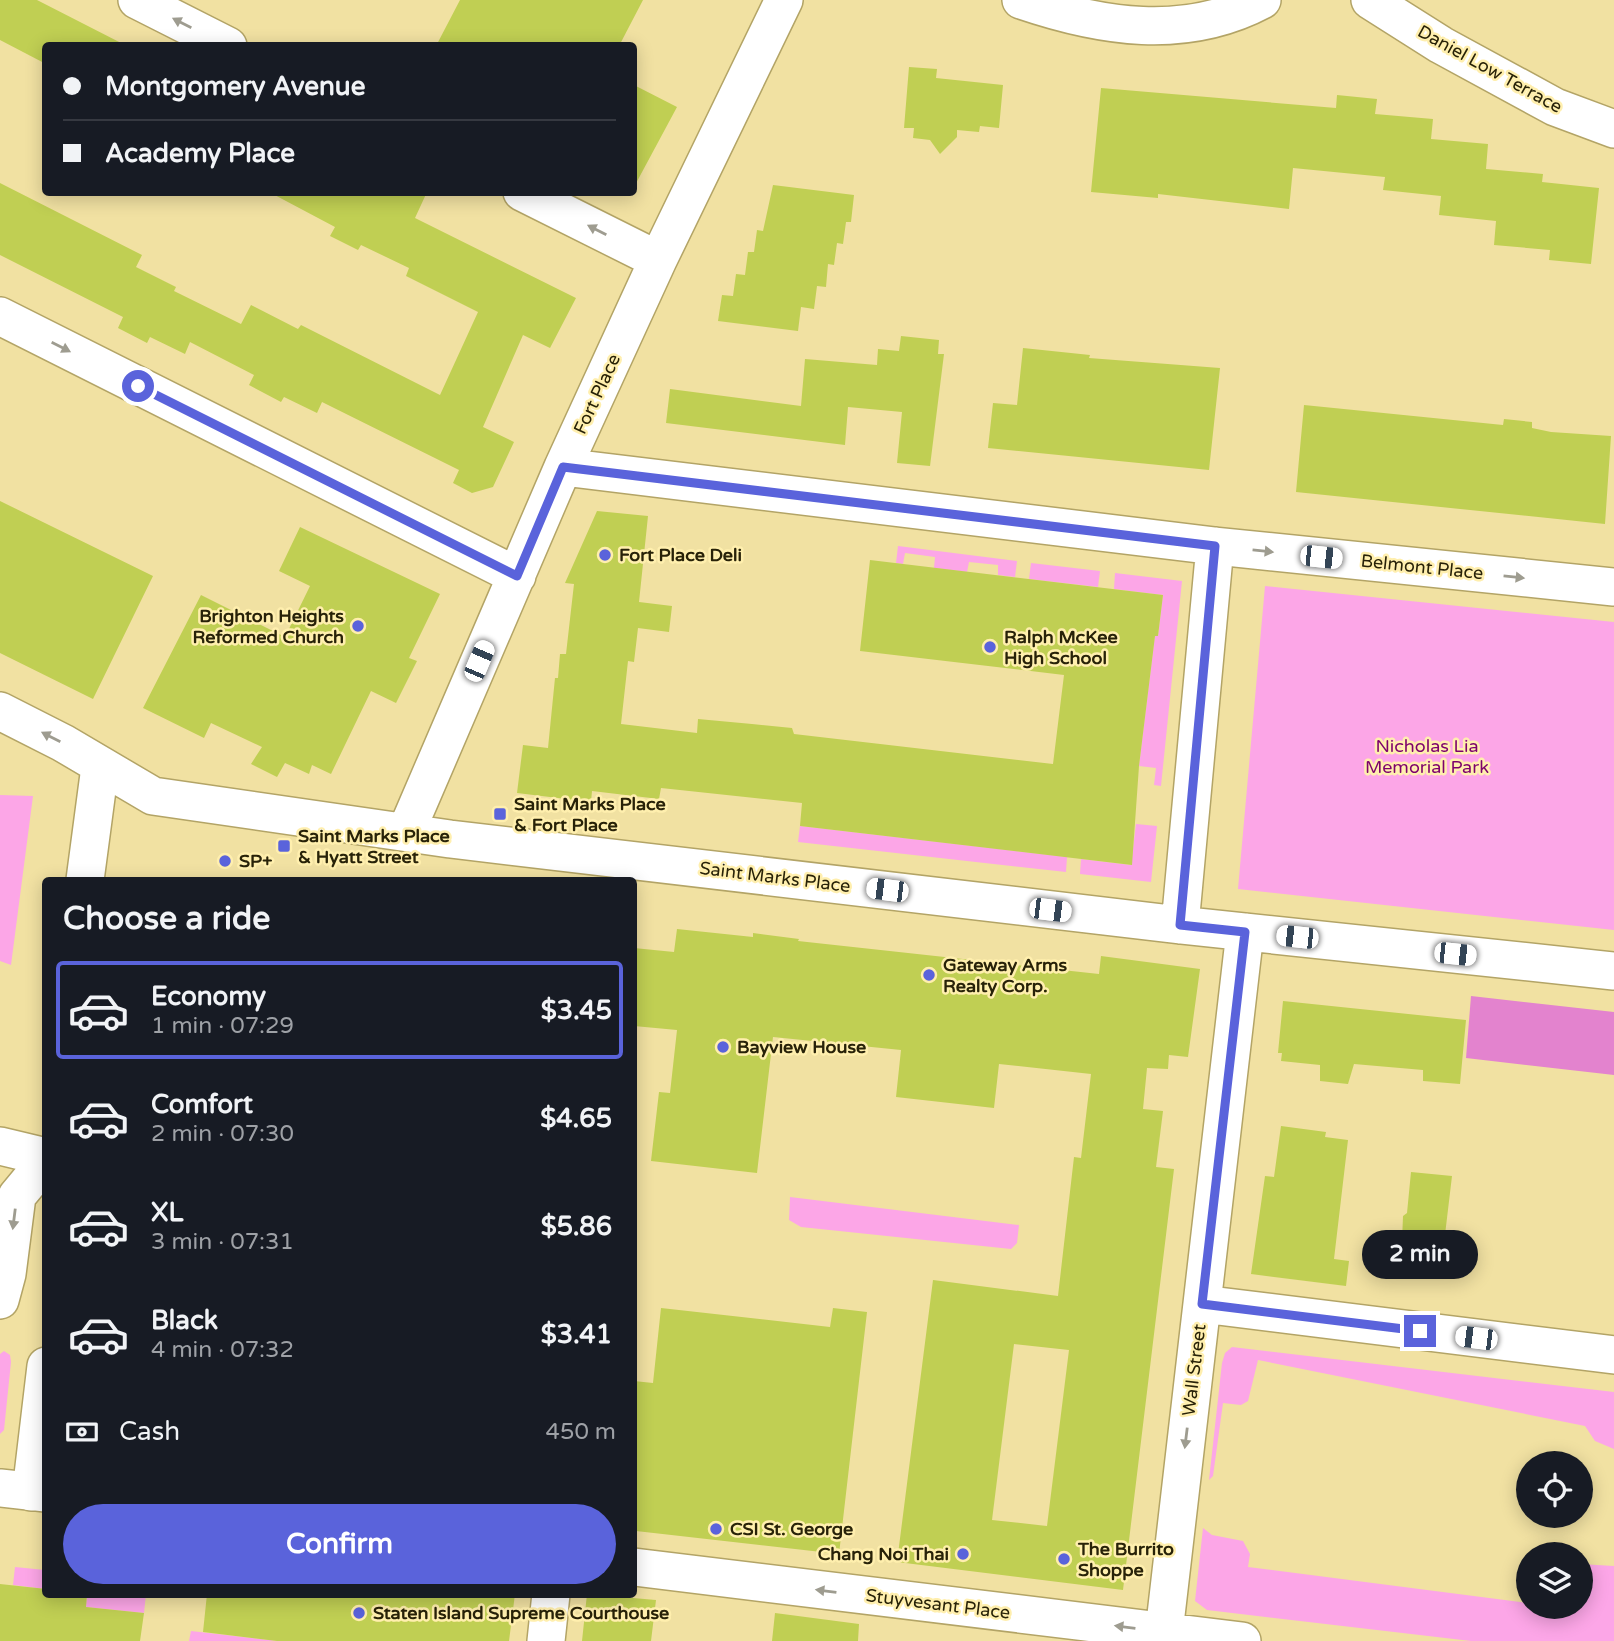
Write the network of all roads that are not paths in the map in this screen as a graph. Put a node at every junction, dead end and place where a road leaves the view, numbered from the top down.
1 (137, 0) edge
2 (784, 0) edge
3 (1021, 0) edge
4 (1262, 0) edge
5 (1370, 0) edge
6 (220, 42) edge
7 (1614, 129) edge
8 (530, 196) edge
9 (658, 260) junction
10 (0, 316) edge
11 (563, 467) junction
12 (1215, 546) junction
13 (517, 576) junction
14 (1614, 587) edge
15 (0, 711) edge
16 (100, 766) junction
17 (406, 832) junction
18 (85, 877) edge
19 (1180, 925) junction
20 (1245, 932) junction
21 (1614, 971) edge
22 (0, 1146) edge
23 (42, 1158) edge
24 (42, 1164) edge
25 (0, 1300) edge
26 (1202, 1304) junction
27 (1614, 1355) edge
28 (42, 1391) edge
29 (26, 1491) edge
30 (637, 1567) edge
31 (551, 1598) edge
32 (1164, 1636) edge
33 (546, 1641) edge
34 (1242, 1641) edge

6 -> 1 street
2 - 9 street, Fort Place
3 - 4 street
5 - 7 street, Daniel Low Terrace
9 -> 8 street
9 - 11 street, Fort Place
10 -> 13 street
11 - 12 street, Belmont Place
11 - 13 street, Fort Place
12 -> 14 street, Belmont Place
12 - 19 street
13 - 17 street, Fort Place
16 -> 15 street, Saint Marks Place
16 - 17 street, Saint Marks Place
16 - 18 street
17 - 19 street, Saint Marks Place
19 - 20 street, Saint Marks Place
20 - 21 street, Saint Marks Place
20 - 26 street, Wall Street
22 - 23 street
24 -> 25 street
26 - 27 street
26 -> 32 street, Wall Street
28 - 29 street
32 -> 30 street, Stuyvesant Place
31 - 33 street
32 - 34 street, Stuyvesant Place

